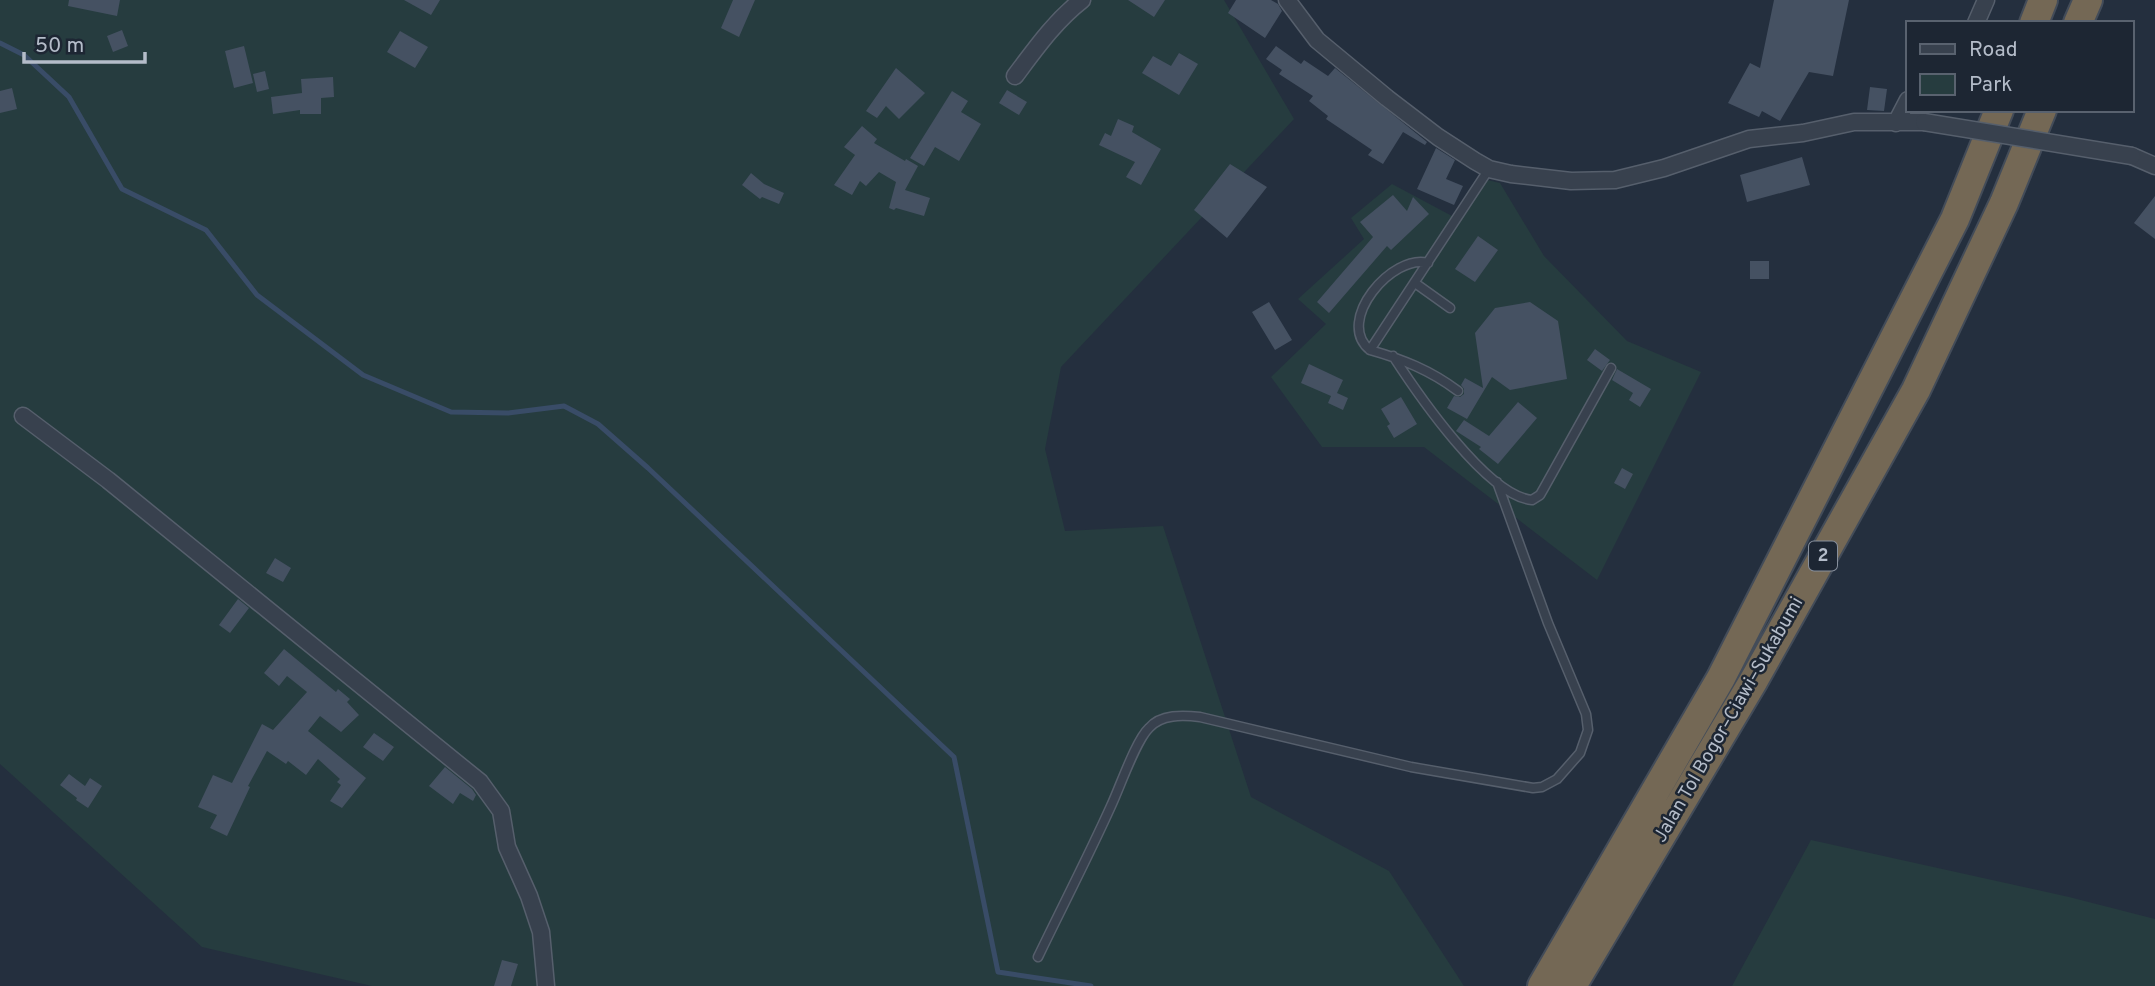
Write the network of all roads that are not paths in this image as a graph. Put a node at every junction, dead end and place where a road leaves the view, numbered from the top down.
1 (1082, 0) edge
2 (1287, 0) edge
3 (1986, 0) edge
4 (2043, 0) edge
5 (2088, 0) edge
6 (1977, 21) edge
7 (2035, 21) edge
8 (2079, 21) edge
9 (1015, 76) dead end
10 (1906, 104) edge
11 (1998, 112) edge
12 (2041, 112) edge
13 (1896, 123) junction
14 (2155, 166) edge
15 (1489, 169) junction
16 (1428, 263) junction
17 (1415, 283) junction
18 (1450, 307) dead end
19 (1370, 349) junction
20 (1393, 356) junction
21 (1611, 368) dead end
22 (1458, 391) dead end
23 (23, 416) dead end
24 (1497, 482) junction
25 (1038, 957) dead end
26 (1554, 984) edge
27 (546, 986) edge

1 - 9 street
2 - 15 street
3 - 6 street
4 - 7 highway
5 - 8 highway
10 - 13 street
11 - 26 highway, Jalan Tol Bogor–Ciawi–Sukabumi / 2
12 - 26 highway, Jalan Tol Bogor–Ciawi–Sukabumi / 2
13 - 14 street, bridge
13 - 15 street
15 - 16 lane
16 - 17 lane
16 - 19 lane
17 - 18 lane
17 - 19 lane
19 - 20 lane
20 - 22 lane
20 - 24 lane
21 - 24 lane
23 - 27 street
24 - 25 lane

